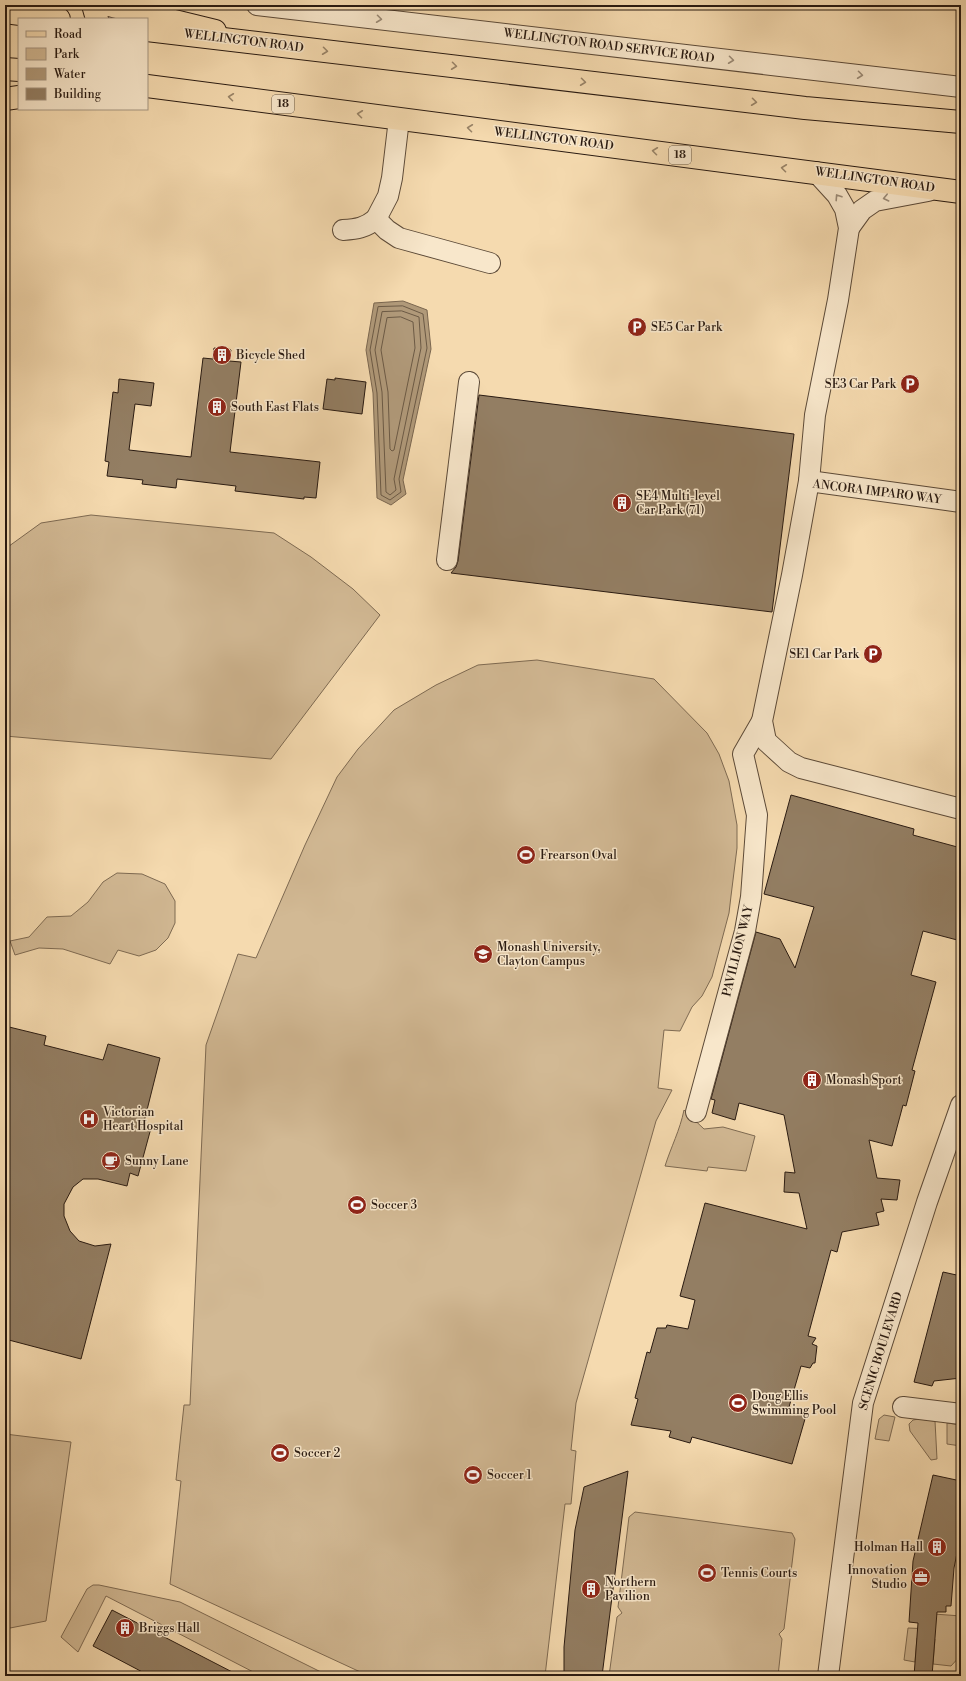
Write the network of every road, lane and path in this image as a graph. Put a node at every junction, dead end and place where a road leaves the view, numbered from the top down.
1 (93, 5) edge
2 (109, 5) edge
3 (257, 5) edge
4 (5, 12) edge
5 (147, 17) edge
6 (51, 18) edge
7 (97, 18) edge
8 (5, 69) edge
9 (18, 70) edge
10 (961, 87) edge
11 (154, 88) edge
12 (18, 97) edge
13 (5, 99) edge
14 (805, 108) junction
15 (399, 119) junction
16 (961, 122) edge
17 (961, 136) edge
18 (816, 172) junction
19 (938, 189) junction
20 (961, 192) edge
21 (376, 220) junction
22 (849, 228) junction
23 (343, 230) dead end
24 (490, 263) dead end
25 (469, 382) dead end
26 (808, 481) junction
27 (961, 502) edge
28 (447, 560) dead end
29 (762, 721) junction
30 (961, 809) edge
31 (961, 1105) edge
32 (696, 1112) dead end
33 (953, 1155) edge
34 (903, 1407) dead end
35 (961, 1414) edge
36 (828, 1676) edge

1 - 7 main road
2 - 5 main road, WELLINGTON ROAD
3 -> 10 street, WELLINGTON ROAD SERVICE ROAD
4 - 6 main road
5 -> 14 main road, WELLINGTON ROAD
8 - 9 main road
15 -> 11 main road, WELLINGTON ROAD / 18
12 - 13 main road
14 - 16 main road, WELLINGTON ROAD
14 - 17 main road
18 -> 15 main road, WELLINGTON ROAD / 18
15 - 21 street
18 - 19 main road, WELLINGTON ROAD / 18
22 -> 18 street
19 - 20 main road, WELLINGTON ROAD / 18
19 -> 22 street
21 - 23 street
21 - 24 street
22 - 26 street
25 - 28 street
26 - 27 street, ANCORA IMPARO WAY
26 - 29 street, ANCORA IMPARO WAY
29 - 30 street
29 - 32 street, PAVILLION WAY
31 - 33 street, SCENIC BOULEVARD
33 - 36 street, SCENIC BOULEVARD
34 - 35 street

